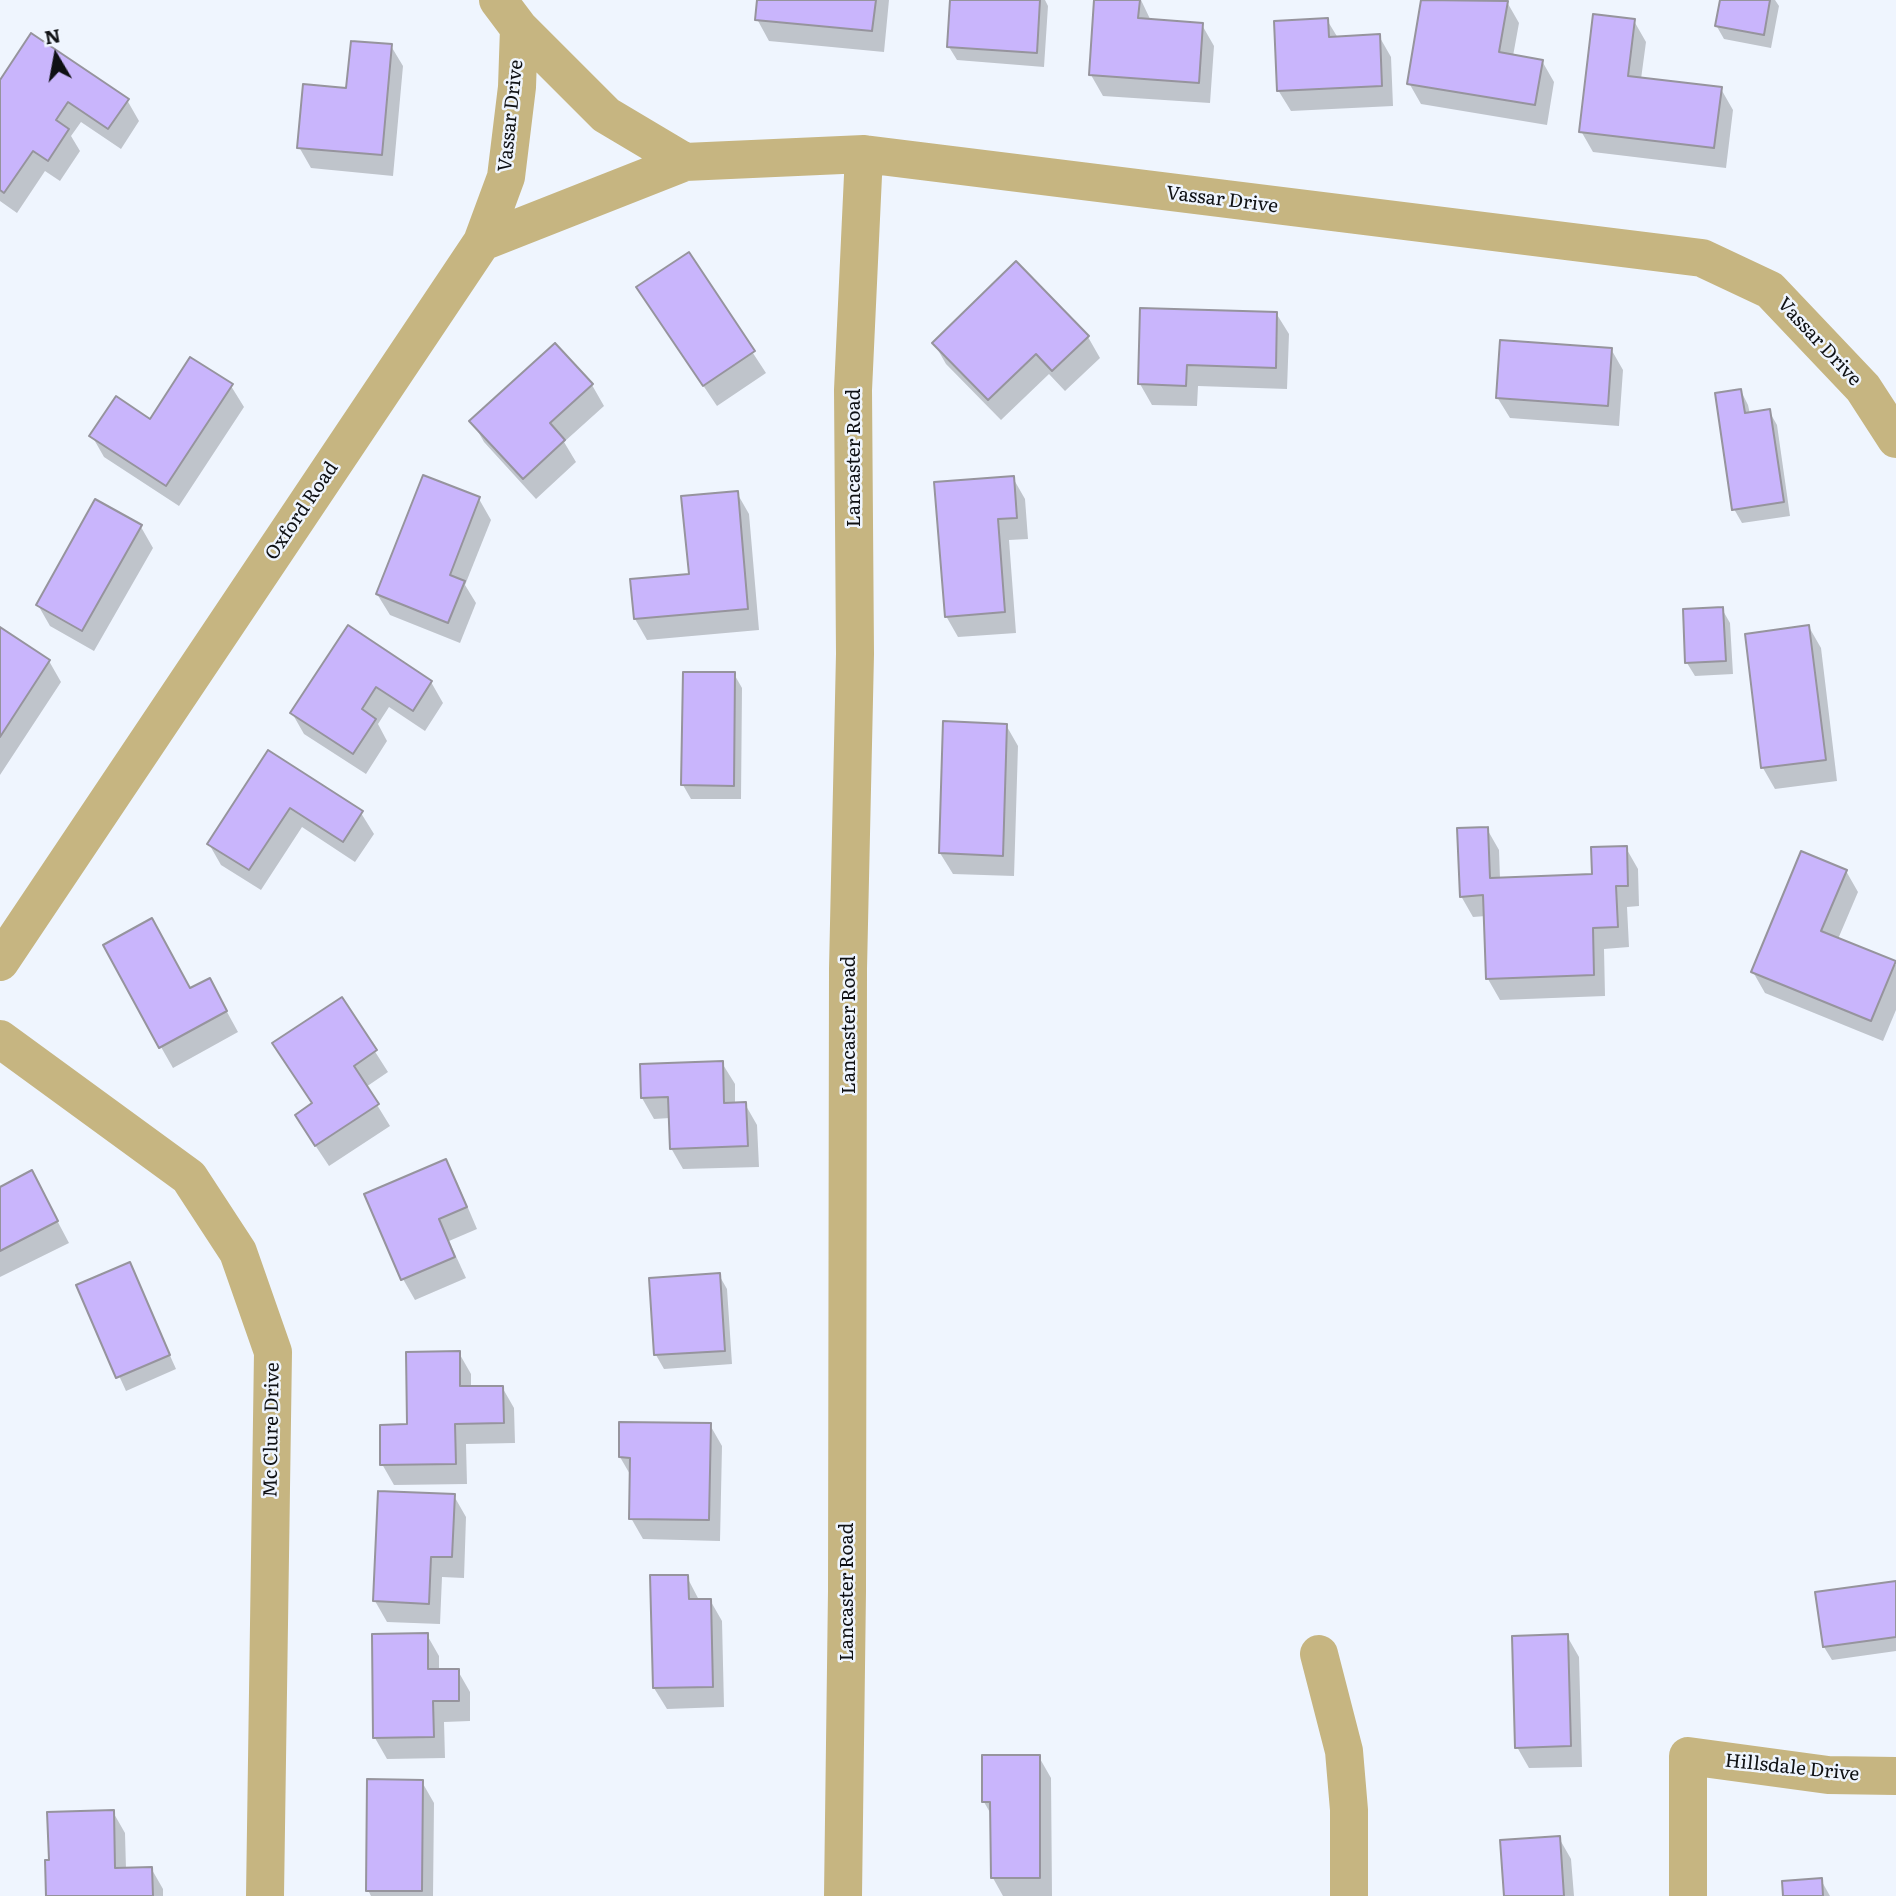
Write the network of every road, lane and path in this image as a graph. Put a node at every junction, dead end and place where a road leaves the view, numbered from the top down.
1 (509, 14) edge
2 (864, 154) junction
3 (685, 162) junction
4 (482, 242) junction
5 (1896, 439) edge
6 (0, 962) edge
7 (0, 1039) edge
8 (1320, 1654) dead end
9 (1896, 1776) edge
10 (265, 1896) edge
11 (843, 1896) edge
12 (1349, 1896) edge
13 (1688, 1896) edge

1 - 3 street, Vassar Drive
1 - 4 street, Vassar Drive
2 - 3 street, Vassar Drive
2 - 5 street, Vassar Drive
2 - 11 street, Lancaster Road
3 - 4 street
4 - 6 street, Oxford Road
7 - 10 street, Mc Clure Drive
8 - 12 street
9 - 13 street, Hillsdale Drive

